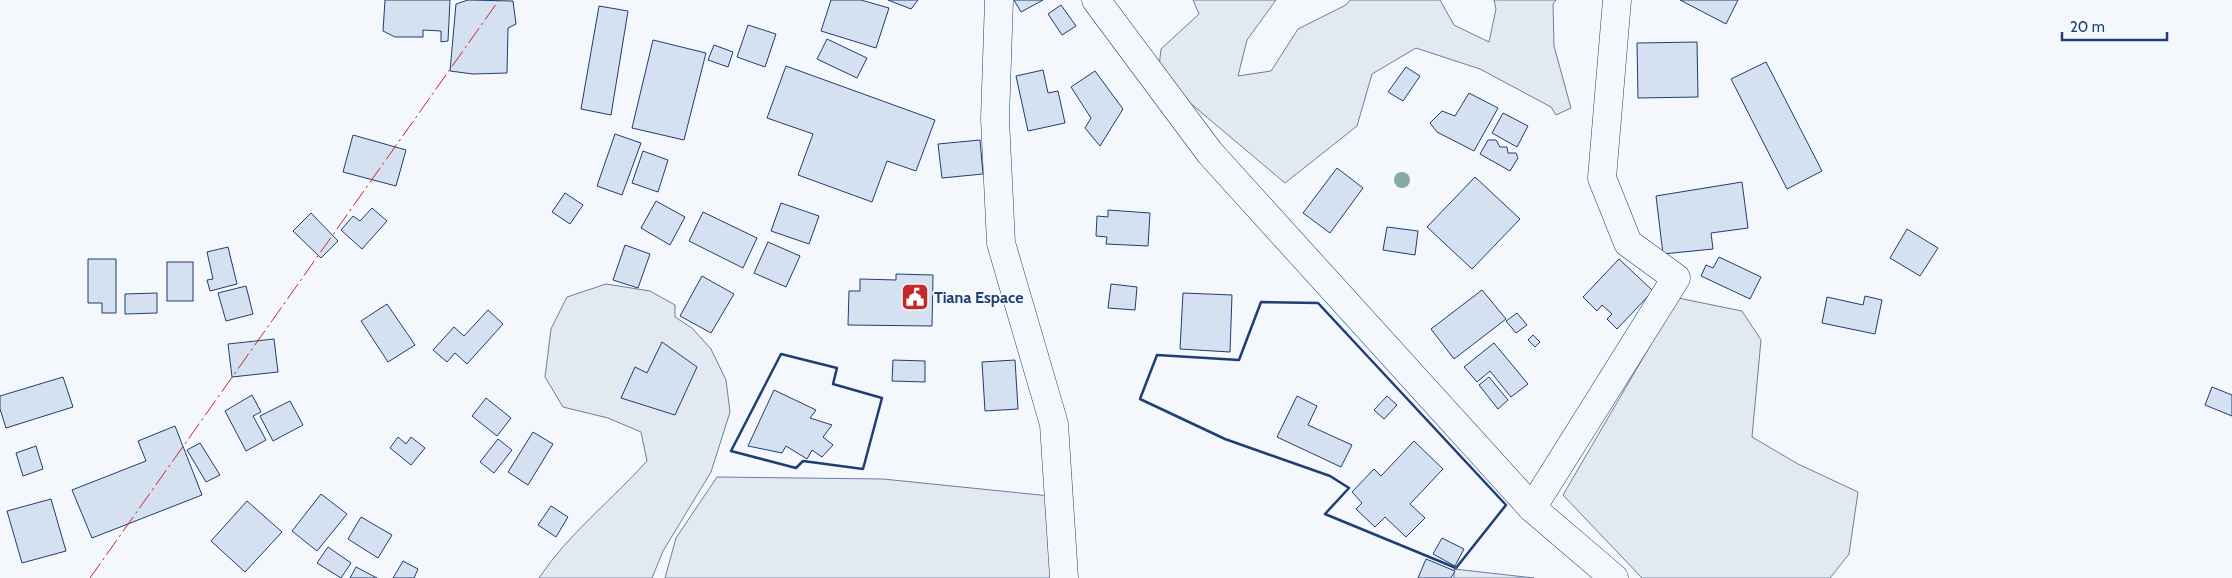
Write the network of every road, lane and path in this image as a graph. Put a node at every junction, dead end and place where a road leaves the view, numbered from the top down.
1 (999, 0) edge
2 (1096, 0) edge
3 (1617, 0) edge
4 (1532, 508) junction
5 (1064, 578) edge
6 (1614, 578) edge

1 - 5 street
2 - 4 street
3 - 4 street
4 - 6 street

